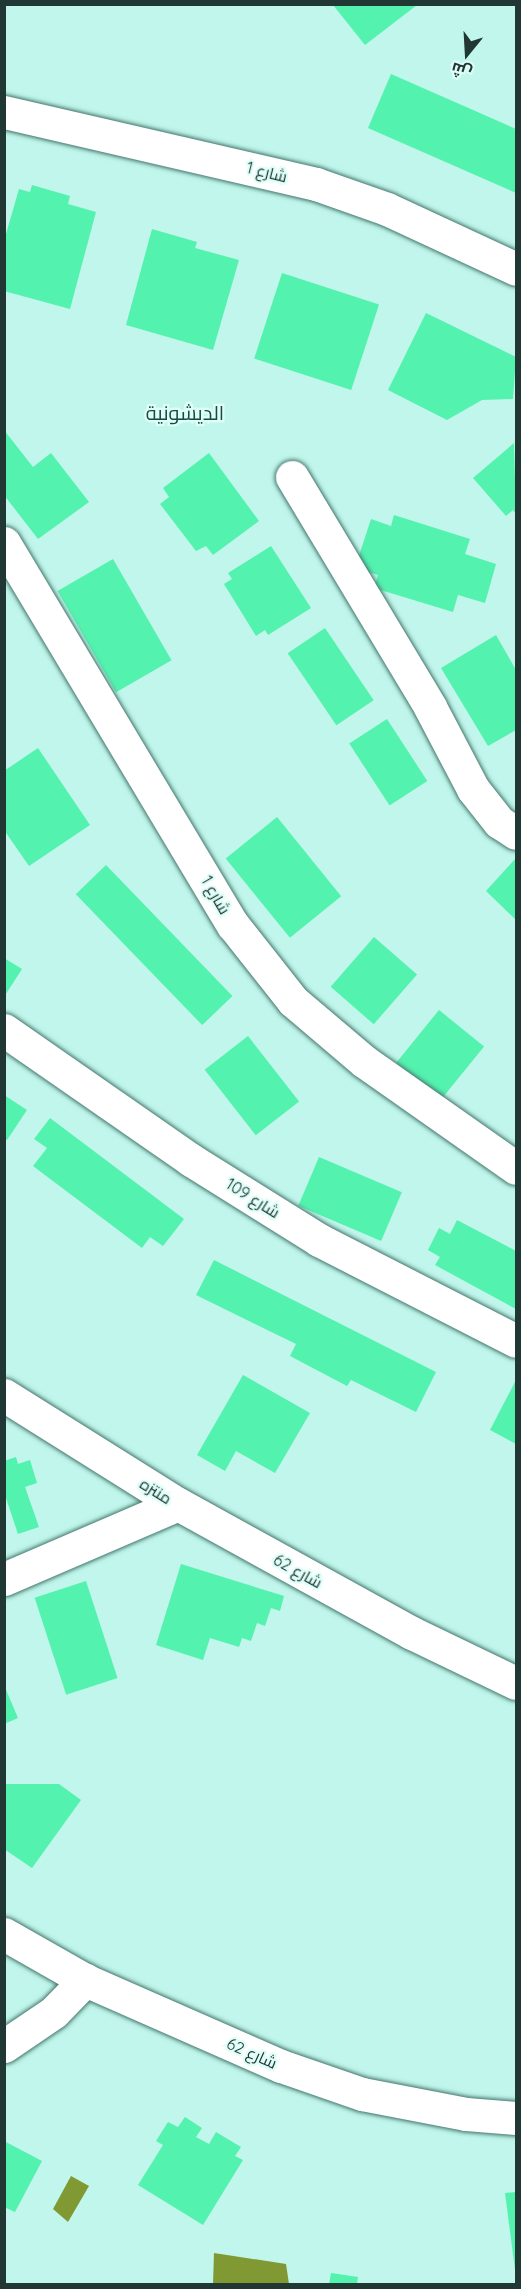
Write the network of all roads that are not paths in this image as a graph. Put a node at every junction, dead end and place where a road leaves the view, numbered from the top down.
1 (4, 112) edge
2 (516, 269) edge
3 (292, 477) dead end
4 (4, 543) edge
5 (516, 833) edge
6 (4, 1030) edge
7 (516, 1168) edge
8 (516, 1341) edge
9 (4, 1395) edge
10 (178, 1504) junction
11 (4, 1579) edge
12 (516, 1683) edge
13 (4, 1934) edge
14 (85, 1980) junction
15 (4, 2046) edge
16 (516, 2118) edge

1 - 2 street, شارع 1
3 - 5 street
4 - 7 street, شارع 1
6 - 8 street, شارع 109
9 - 10 street, منتزه
10 - 11 street, منتزه
10 - 12 street, شارع 62
13 - 14 street, شارع 62
14 - 15 street
14 - 16 street, شارع 62

